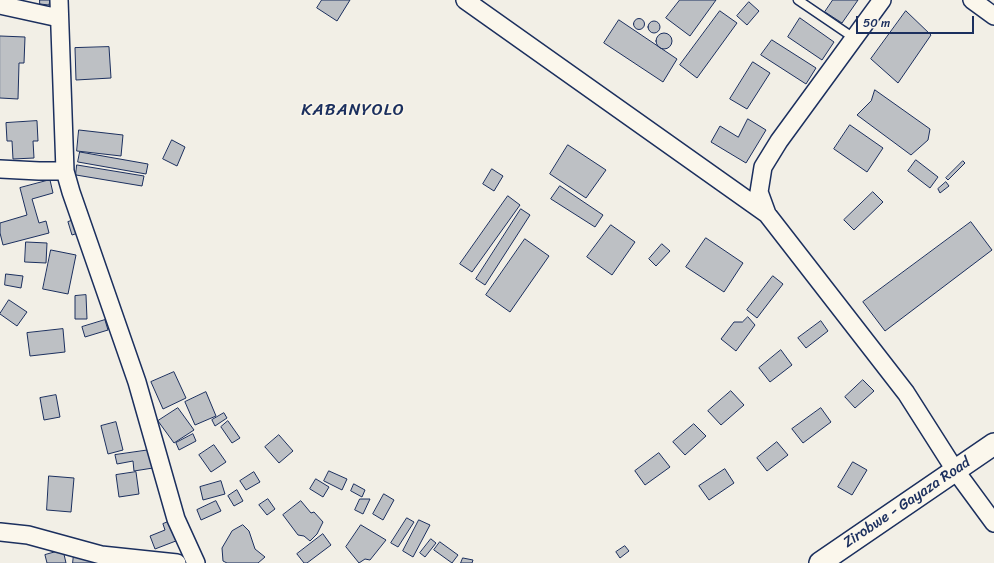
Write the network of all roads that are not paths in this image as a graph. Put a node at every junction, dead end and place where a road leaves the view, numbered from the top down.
1 (59, 0) edge
2 (465, 0) edge
3 (798, 0) edge
4 (882, 0) edge
5 (972, 0) edge
6 (0, 5) edge
7 (994, 16) edge
8 (59, 18) junction
9 (854, 38) junction
10 (0, 169) edge
11 (66, 171) junction
12 (767, 214) junction
13 (994, 444) edge
14 (955, 470) junction
15 (994, 523) edge
16 (0, 532) edge
17 (177, 563) edge
18 (196, 563) edge
19 (820, 563) edge

1 - 8 street
2 - 12 street
3 - 9 lane
4 - 9 street
5 - 7 street
6 - 8 street
8 - 11 street
9 - 12 street
10 - 11 street
11 - 18 street
12 - 14 street
13 - 14 street, Zirobwe - Gayaza Road
14 - 15 street
14 - 19 street, Zirobwe - Gayaza Road
16 - 17 street

